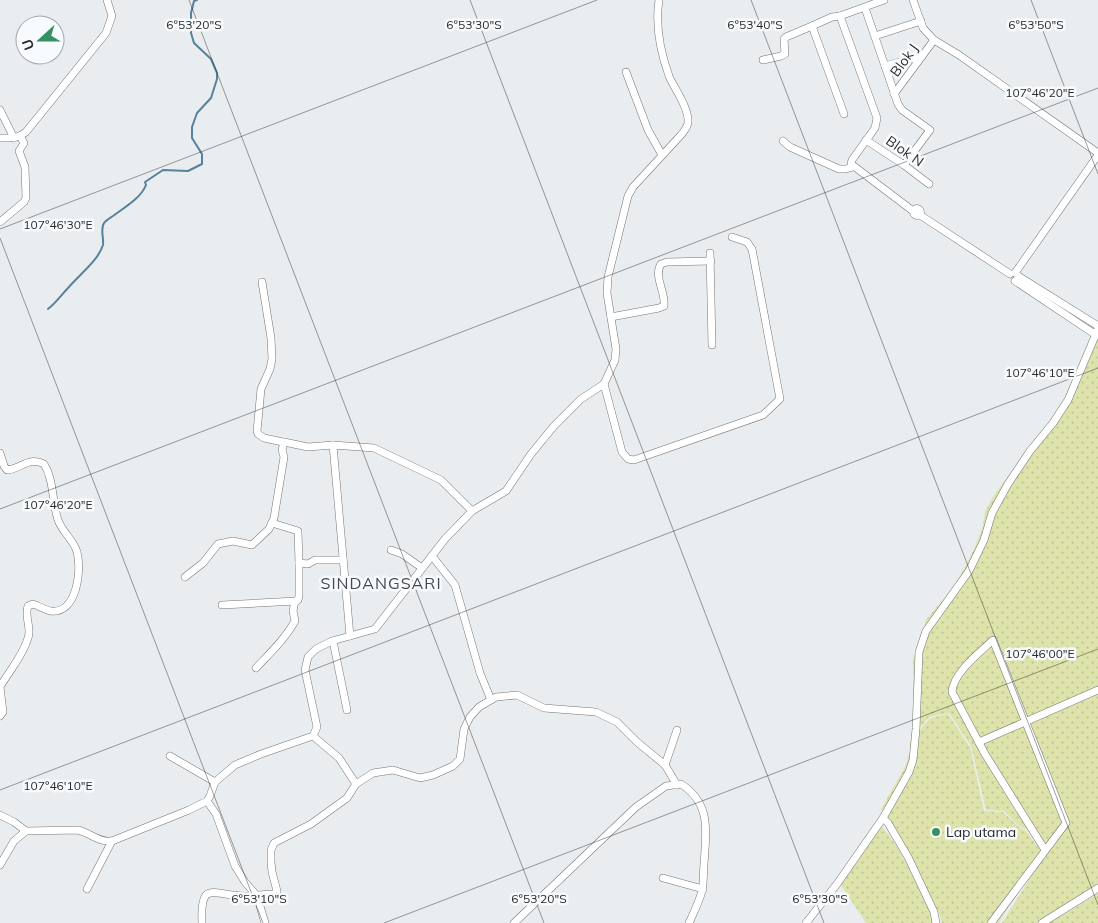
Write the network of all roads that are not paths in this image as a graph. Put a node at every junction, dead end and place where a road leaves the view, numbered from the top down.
1 (107, 0) edge
2 (659, 0) edge
3 (884, 0) edge
4 (913, 0) edge
5 (865, 8) junction
6 (840, 16) junction
7 (921, 21) junction
8 (812, 26) junction
9 (875, 36) junction
10 (934, 40) junction
11 (922, 56) junction
12 (763, 60) dead end
13 (885, 66) junction
14 (626, 72) dead end
15 (894, 94) junction
16 (0, 110) edge
17 (844, 114) dead end
18 (17, 137) junction
19 (0, 138) edge
20 (866, 140) junction
21 (783, 141) dead end
22 (1098, 154) edge
23 (662, 155) junction
24 (904, 164) junction
25 (853, 167) junction
26 (929, 184) dead end
27 (0, 222) edge
28 (732, 237) dead end
29 (1014, 276) junction
30 (262, 282) dead end
31 (611, 317) junction
32 (1097, 330) edge
33 (712, 345) dead end
34 (604, 384) junction
35 (283, 442) junction
36 (333, 445) junction
37 (0, 453) edge
38 (472, 511) junction
39 (272, 522) junction
40 (391, 550) dead end
41 (432, 556) junction
42 (343, 560) junction
43 (299, 563) junction
44 (422, 568) junction
45 (185, 577) dead end
46 (295, 601) junction
47 (222, 605) dead end
48 (350, 636) junction
49 (333, 641) junction
50 (256, 668) dead end
51 (1098, 690) edge
52 (491, 700) junction
53 (347, 710) dead end
54 (0, 716) edge
55 (1024, 721) junction
56 (677, 730) dead end
57 (313, 736) junction
58 (979, 742) junction
59 (170, 756) dead end
60 (665, 765) junction
61 (215, 782) junction
62 (356, 784) junction
63 (677, 785) junction
64 (207, 801) junction
65 (0, 816) edge
66 (882, 818) junction
67 (26, 831) junction
68 (112, 841) junction
69 (1045, 850) junction
70 (0, 865) edge
71 (663, 878) dead end
72 (1098, 888) edge
73 (87, 889) dead end
74 (703, 889) junction
75 (257, 896) junction
76 (202, 923) edge
77 (265, 923) edge
78 (514, 923) edge
79 (689, 923) edge
80 (806, 923) edge
81 (936, 923) edge
82 (991, 923) edge
83 (1042, 923) edge

1 - 18 street
2 - 23 street
3 - 5 street
4 - 7 street
5 - 6 street
5 - 9 street
6 - 8 street
6 - 20 street
7 - 9 street
7 - 10 street
8 - 12 street
8 - 17 street
9 - 13 street
10 - 11 street, Blok J
10 - 22 street
11 - 13 street
11 - 15 street, Blok J
13 - 15 street
14 - 23 street
15 - 24 street
16 - 18 street
18 - 19 street
18 - 27 street
20 - 24 street, Blok N
20 - 25 street
21 - 25 street
22 - 29 street
23 - 31 street
24 - 26 street, Blok N
25 - 29 street
28 - 34 street
29 - 32 street
30 - 35 street
31 - 33 street
31 - 34 street
32 - 66 street
34 - 38 street
35 - 36 street
35 - 39 street
36 - 38 street
36 - 42 street
37 - 54 street
38 - 41 street
39 - 43 street
39 - 45 street
40 - 44 street
41 - 44 street
41 - 52 street
42 - 43 street
42 - 48 street
43 - 46 street
44 - 48 street
46 - 47 street
46 - 50 street
48 - 49 street
49 - 53 street
49 - 57 street
51 - 55 street
52 - 60 street
52 - 62 street
55 - 58 street
55 - 58 street
55 - 69 street
56 - 60 street
57 - 61 street
57 - 62 street
58 - 69 street
59 - 61 street
60 - 63 street
61 - 64 street
62 - 75 street
63 - 74 street
63 - 78 street
64 - 68 street
64 - 75 street
65 - 67 street
66 - 80 street
66 - 81 street
67 - 68 street
67 - 70 street
68 - 73 street
69 - 82 street
71 - 74 street
72 - 83 street
74 - 79 street
75 - 76 street
75 - 77 street

